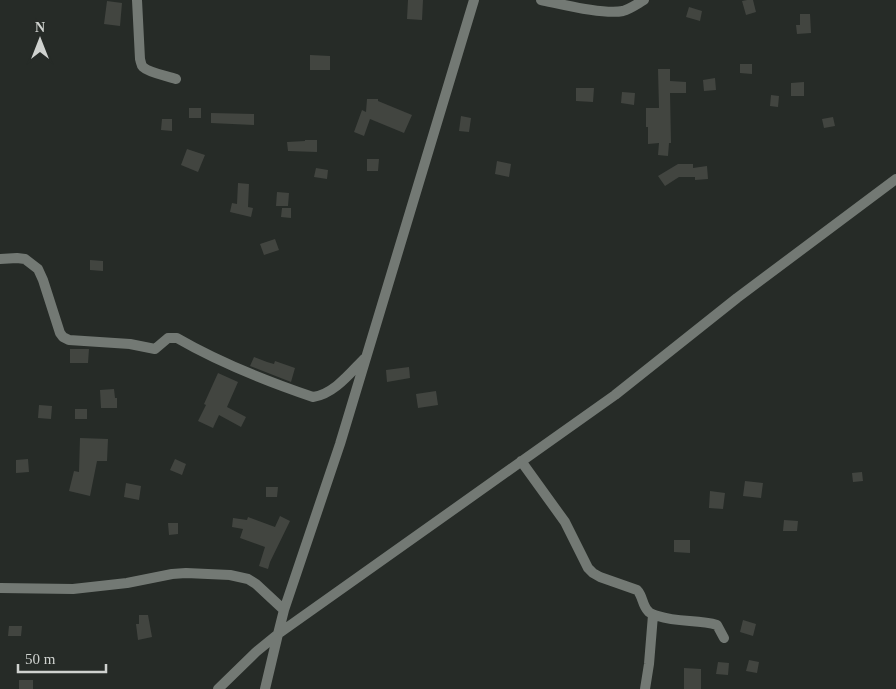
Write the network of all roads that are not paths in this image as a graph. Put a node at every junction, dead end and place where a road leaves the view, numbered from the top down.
1 (137, 0) edge
2 (474, 0) edge
3 (541, 0) edge
4 (644, 0) edge
5 (176, 79) dead end
6 (896, 179) edge
7 (0, 259) edge
8 (365, 359) junction
9 (521, 461) junction
10 (0, 588) edge
11 (284, 610) junction
12 (653, 614) junction
13 (278, 634) junction
14 (724, 638) dead end
15 (218, 689) edge
16 (265, 689) edge
17 (645, 689) edge

1 - 5 street
2 - 8 street
3 - 4 street
6 - 9 street
7 - 8 street
8 - 11 street
9 - 12 street
9 - 13 street
10 - 11 street
11 - 13 street
12 - 14 street
12 - 17 street
13 - 15 street
13 - 16 street

